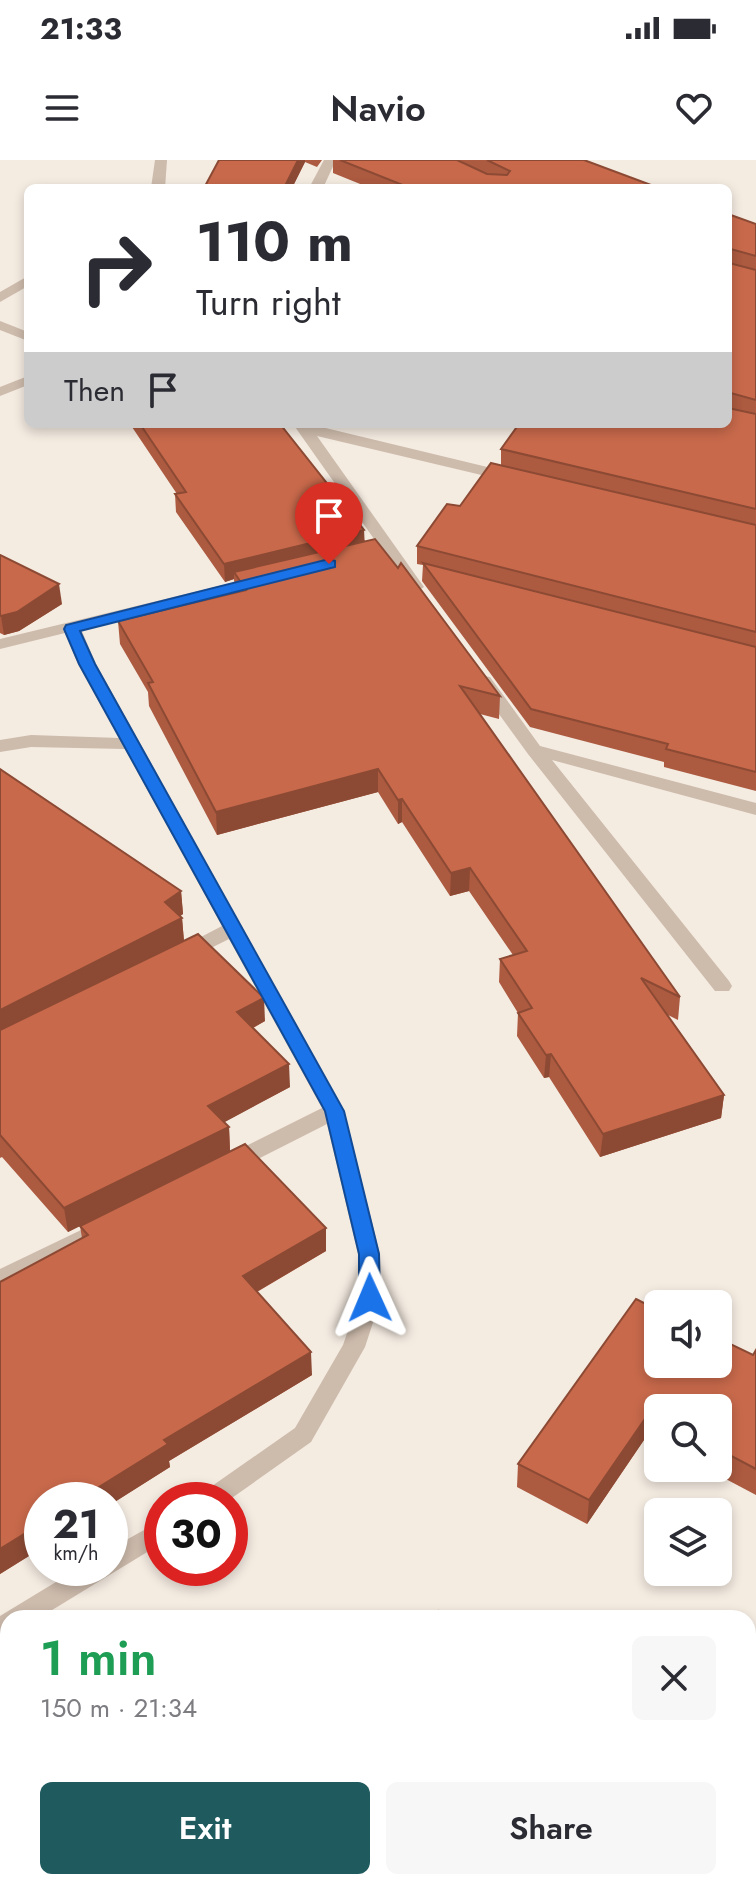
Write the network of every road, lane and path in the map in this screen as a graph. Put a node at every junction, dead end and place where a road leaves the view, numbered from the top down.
1 (161, 160) edge
2 (351, 160) edge
3 (327, 166) edge
4 (158, 184) edge
5 (318, 184) edge
6 (24, 283) edge
7 (0, 298) edge
8 (0, 325) edge
9 (24, 335) edge
10 (24, 382) edge
11 (0, 392) edge
12 (304, 428) edge
13 (311, 428) edge
14 (523, 480) edge
15 (402, 568) junction
16 (280, 576) edge
17 (433, 576) edge
18 (428, 604) edge
19 (72, 629) junction
20 (0, 644) edge
21 (472, 665) edge
22 (132, 744) junction
23 (0, 746) edge
24 (534, 750) junction
25 (756, 809) edge
26 (235, 928) junction
27 (165, 964) edge
28 (722, 986) dead end
29 (334, 1111) junction
30 (209, 1174) edge
31 (125, 1216) edge
32 (0, 1279) edge
33 (236, 1482) edge
34 (70, 1586) edge
35 (31, 1610) edge

1 - 4 street
2 - 3 street
3 - 5 street
6 - 7 street
8 - 9 street
10 - 11 street
12 - 15 street
13 - 14 street
15 - 17 street
15 - 18 street
16 - 19 street
19 - 20 street
19 - 22 street
21 - 24 street
22 - 23 street
22 - 26 street
24 - 25 street
24 - 28 street
26 - 27 street
26 - 29 street
29 - 30 street
29 - 33 street
31 - 32 street
34 - 35 street

